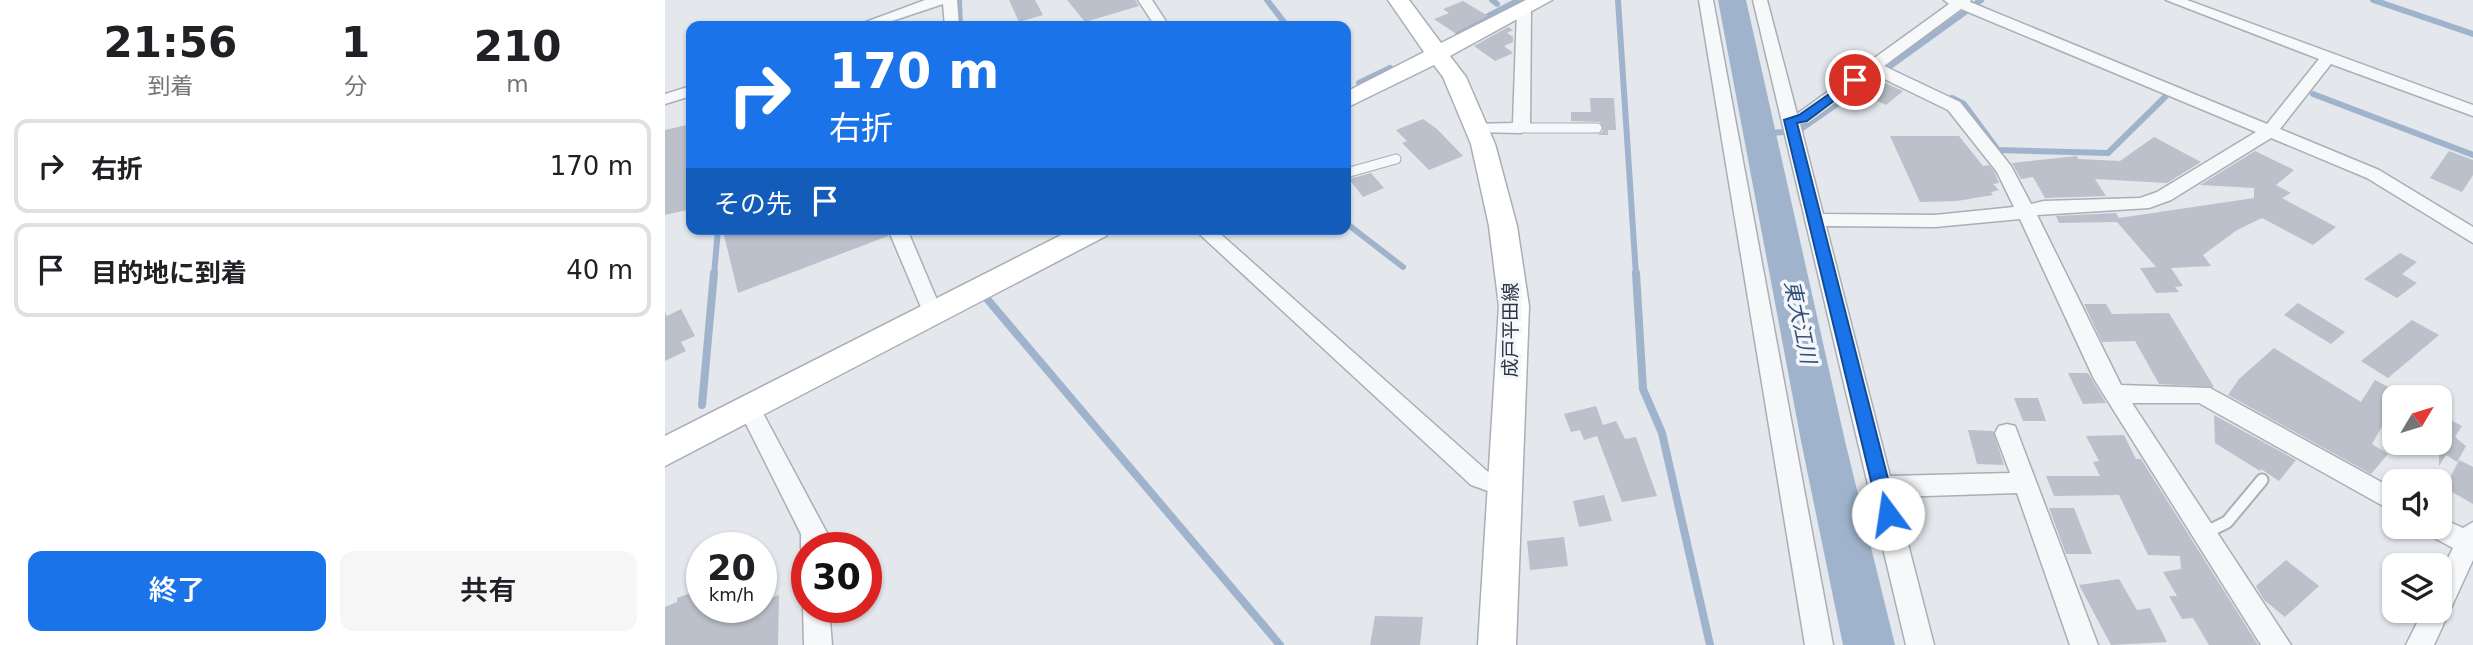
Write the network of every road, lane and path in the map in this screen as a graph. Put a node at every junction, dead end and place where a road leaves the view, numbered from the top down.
1 (939, 0) edge
2 (950, 0) edge
3 (1145, 0) edge
4 (1398, 0) edge
5 (1706, 0) edge
6 (1760, 0) edge
7 (2173, 0) edge
8 (1958, 1) edge
9 (1533, 5) edge
10 (878, 21) edge
11 (952, 21) edge
12 (1159, 21) edge
13 (1437, 54) junction
14 (2329, 58) junction
15 (1872, 67) junction
16 (686, 93) edge
17 (1351, 98) edge
18 (665, 99) edge
19 (2473, 111) edge
20 (1790, 120) junction
21 (1476, 128) junction
22 (1521, 128) junction
23 (1597, 128) dead end
24 (2270, 131) junction
25 (1396, 159) dead end
26 (1351, 172) edge
27 (2026, 212) junction
28 (1815, 220) junction
29 (900, 235) edge
30 (1073, 235) edge
31 (1210, 235) edge
32 (2473, 236) edge
33 (933, 314) junction
34 (2115, 394) junction
35 (749, 408) junction
36 (2007, 433) dead end
37 (665, 452) edge
38 (2262, 480) dead end
39 (2025, 483) junction
40 (1505, 486) junction
41 (1882, 487) junction
42 (2382, 495) edge
43 (813, 532) edge
44 (2204, 533) junction
45 (2452, 537) edge
46 (2469, 549) edge
47 (2452, 581) edge
48 (817, 623) edge
49 (2431, 623) edge
50 (818, 645) edge
51 (1497, 645) edge
52 (1819, 645) edge
53 (1920, 645) edge
54 (2084, 645) edge
55 (2277, 645) edge
56 (2420, 645) edge

1 - 10 street
2 - 11 street
3 - 12 street
4 - 13 main road, 成戸平田線
5 - 52 street
6 - 20 street
7 - 14 street
8 - 15 street
8 - 24 street
9 - 13 main road
9 - 22 street
13 - 17 main road
13 - 21 main road, 成戸平田線
14 - 19 street
14 - 24 street
15 - 20 street
15 - 27 street
16 - 18 street
20 - 28 street
21 - 22 street
21 - 40 main road, 成戸平田線
22 - 23 lane
24 - 27 street
24 - 32 street
25 - 26 lane
27 - 28 street
27 - 34 street
28 - 41 street
29 - 33 street
30 - 33 main road
31 - 40 street
33 - 35 main road
34 - 42 street
34 - 44 street
35 - 37 main road
35 - 43 street
36 - 39 street
38 - 44 lane
39 - 41 street
39 - 54 street
40 - 51 main road, 成戸平田線
41 - 53 street
44 - 55 street
45 - 46 street
46 - 47 street
48 - 50 street
49 - 56 street

